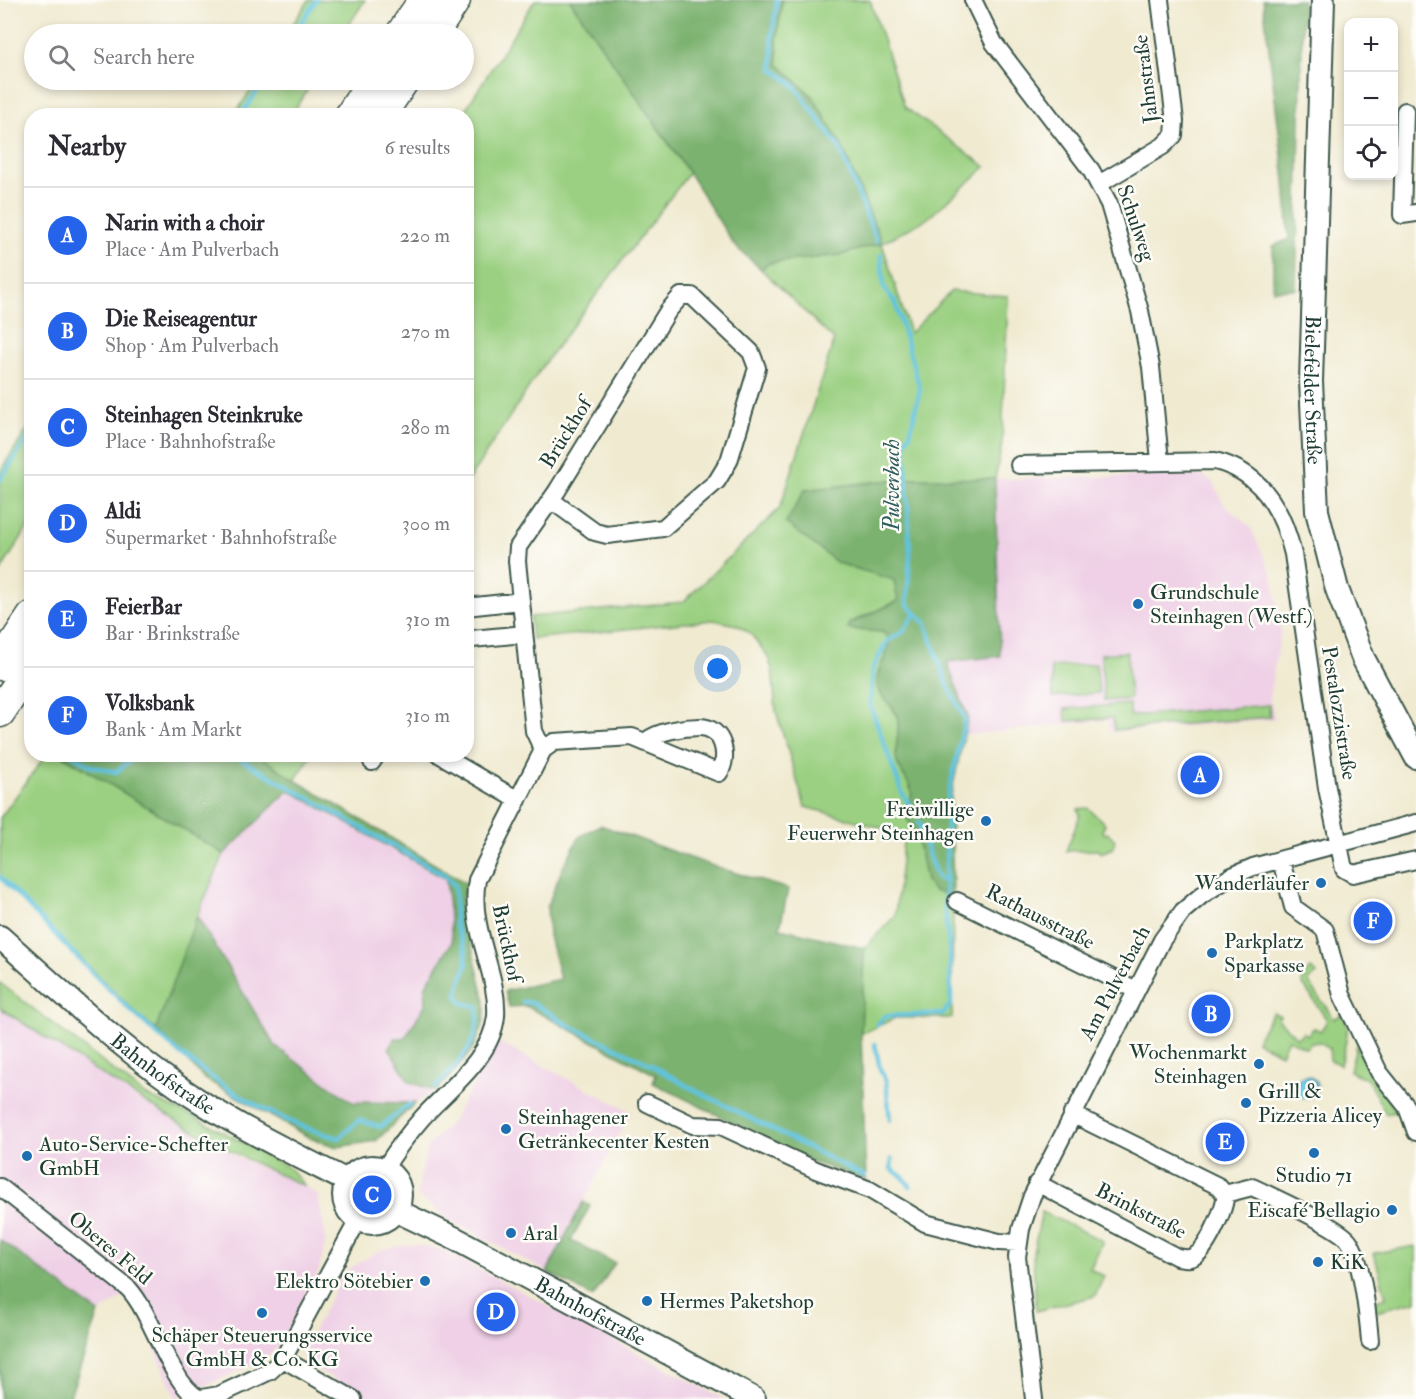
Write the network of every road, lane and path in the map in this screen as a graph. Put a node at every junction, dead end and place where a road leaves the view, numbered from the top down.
1 (424, 0) edge
2 (455, 0) edge
3 (973, 0) edge
4 (1160, 0) edge
5 (1323, 0) edge
6 (408, 24) edge
7 (439, 24) edge
8 (367, 90) edge
9 (397, 90) edge
10 (355, 108) edge
11 (385, 108) edge
12 (1405, 111) dead end
13 (1099, 184) junction
14 (1416, 213) edge
15 (1160, 460) junction
16 (1019, 465) dead end
17 (551, 500) junction
18 (521, 602) junction
19 (474, 606) edge
20 (24, 629) edge
21 (524, 634) junction
22 (474, 639) edge
23 (0, 665) edge
24 (24, 676) edge
25 (0, 712) edge
26 (646, 741) dead end
27 (543, 750) junction
28 (1416, 758) edge
29 (453, 762) edge
30 (518, 800) junction
31 (1416, 823) edge
32 (1339, 845) junction
33 (1281, 860) junction
34 (1416, 860) edge
35 (957, 901) dead end
36 (0, 937) edge
37 (1136, 990) junction
38 (647, 1103) dead end
39 (1072, 1114) junction
40 (1416, 1132) edge
41 (384, 1170) junction
42 (347, 1181) junction
43 (1037, 1184) junction
44 (0, 1187) edge
45 (1225, 1194) junction
46 (0, 1201) edge
47 (19, 1202) junction
48 (395, 1210) junction
49 (358, 1220) junction
50 (1018, 1243) junction
51 (1370, 1341) dead end
52 (283, 1359) junction
53 (197, 1398) edge
54 (353, 1399) edge
55 (754, 1399) edge
56 (1034, 1399) edge

1 - 6 highway
2 - 7 highway
3 - 13 street, Schulweg
4 - 13 street, Jahnstraße
5 - 28 street, Bielefelder Straße
8 - 10 highway
9 - 11 highway
12 - 14 street
13 - 15 street, Schulweg
15 - 16 street, Pestalozzistraße
15 - 32 street, Pestalozzistraße
17 - 17 street, Brückhof
17 - 18 street, Brückhof
18 - 19 street
18 - 21 street, Brückhof
20 - 23 highway
21 - 22 street
21 - 27 street, Brückhof
24 - 25 highway
26 - 27 street
27 - 30 street, Brückhof
29 - 30 street
30 - 41 street, Brückhof
31 - 32 street, Am Pulverbach
32 - 33 street, Am Pulverbach
32 - 34 street, Pestalozzistraße
33 - 37 street, Am Pulverbach
33 - 40 street
35 - 37 street, Rathausstraße
36 - 42 street, Bahnhofstraße
37 - 39 street, Am Pulverbach
38 - 50 street
39 - 43 street, Am Pulverbach
39 - 45 street
41 - 42 street
41 - 48 street
42 - 49 street
43 - 45 street, Brinkstraße
43 - 50 street, Am Pulverbach
44 - 47 street, Oberes Feld
45 - 51 street
46 - 47 street
47 - 53 street, Oberes Feld
48 - 49 street
48 - 55 street, Bahnhofstraße
49 - 52 street
50 - 56 street, Am Pulverbach
52 - 53 street
52 - 54 street

